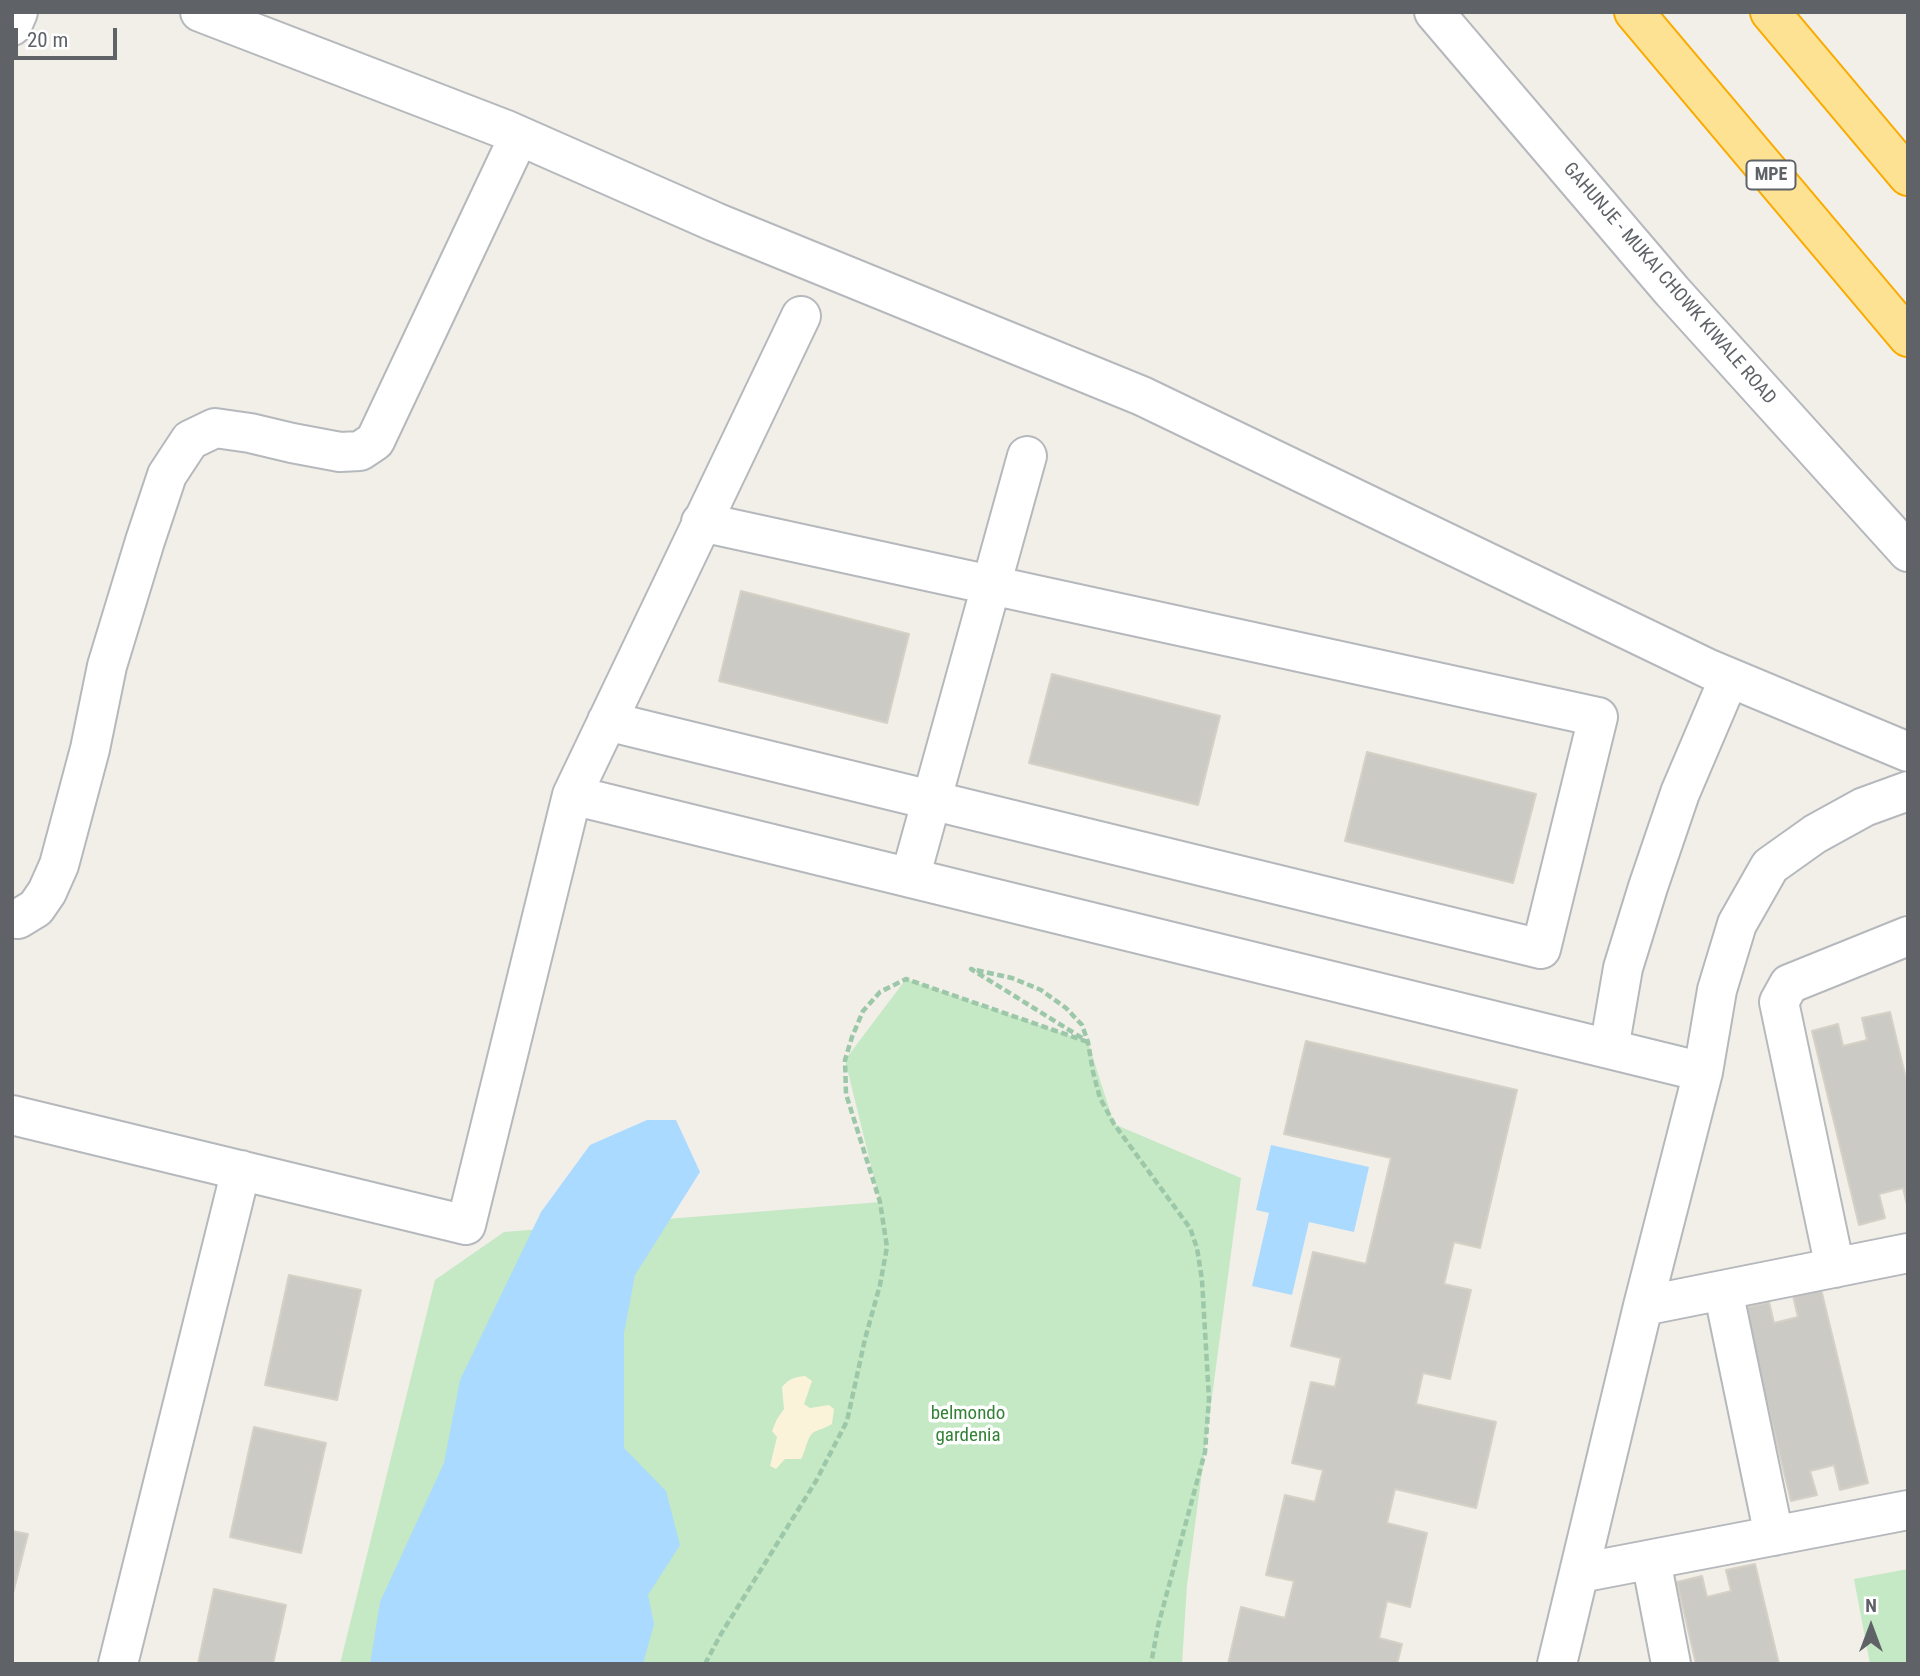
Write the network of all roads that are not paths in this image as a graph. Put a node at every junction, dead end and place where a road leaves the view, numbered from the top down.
1 (18, 12) edge
2 (200, 12) edge
3 (1434, 12) edge
4 (1634, 12) edge
5 (1770, 12) edge
6 (12, 26) edge
7 (519, 136) junction
8 (1908, 176) edge
9 (801, 316) dead end
10 (1908, 337) edge
11 (1027, 456) dead end
12 (702, 522) junction
13 (1908, 552) edge
14 (991, 585) junction
15 (1729, 678) junction
16 (607, 721) junction
17 (1908, 752) edge
18 (1908, 791) edge
19 (572, 795) junction
20 (931, 800) junction
21 (910, 878) junction
22 (18, 919) dead end
23 (1908, 936) edge
24 (1609, 1049) junction
25 (1703, 1072) junction
26 (12, 1115) edge
27 (241, 1170) junction
28 (1908, 1254) edge
29 (1835, 1268) junction
30 (1723, 1290) junction
31 (1643, 1306) junction
32 (1908, 1510) edge
33 (1774, 1536) junction
34 (1651, 1560) junction
35 (1580, 1573) junction
36 (118, 1664) edge
37 (1557, 1664) edge
38 (1671, 1664) edge

1 - 6 street
2 - 7 street
3 - 13 street, GAHUNJE - MUKAI CHOWK KIWALE ROAD
4 - 10 highway, MPE
5 - 8 highway
7 - 15 street
7 - 22 street
9 - 12 street
11 - 14 street
12 - 14 street
12 - 16 street
14 - 20 street
14 - 20 street
15 - 17 street
15 - 24 street
16 - 19 street
16 - 20 street
18 - 25 street
19 - 21 street
19 - 27 street
20 - 21 street
21 - 24 street
23 - 29 street
24 - 25 street
25 - 31 street
26 - 27 street
27 - 36 street
28 - 29 street
29 - 30 street
30 - 31 street
30 - 33 street
31 - 35 street
32 - 33 street
33 - 34 street
34 - 35 street
34 - 38 street
35 - 37 street

